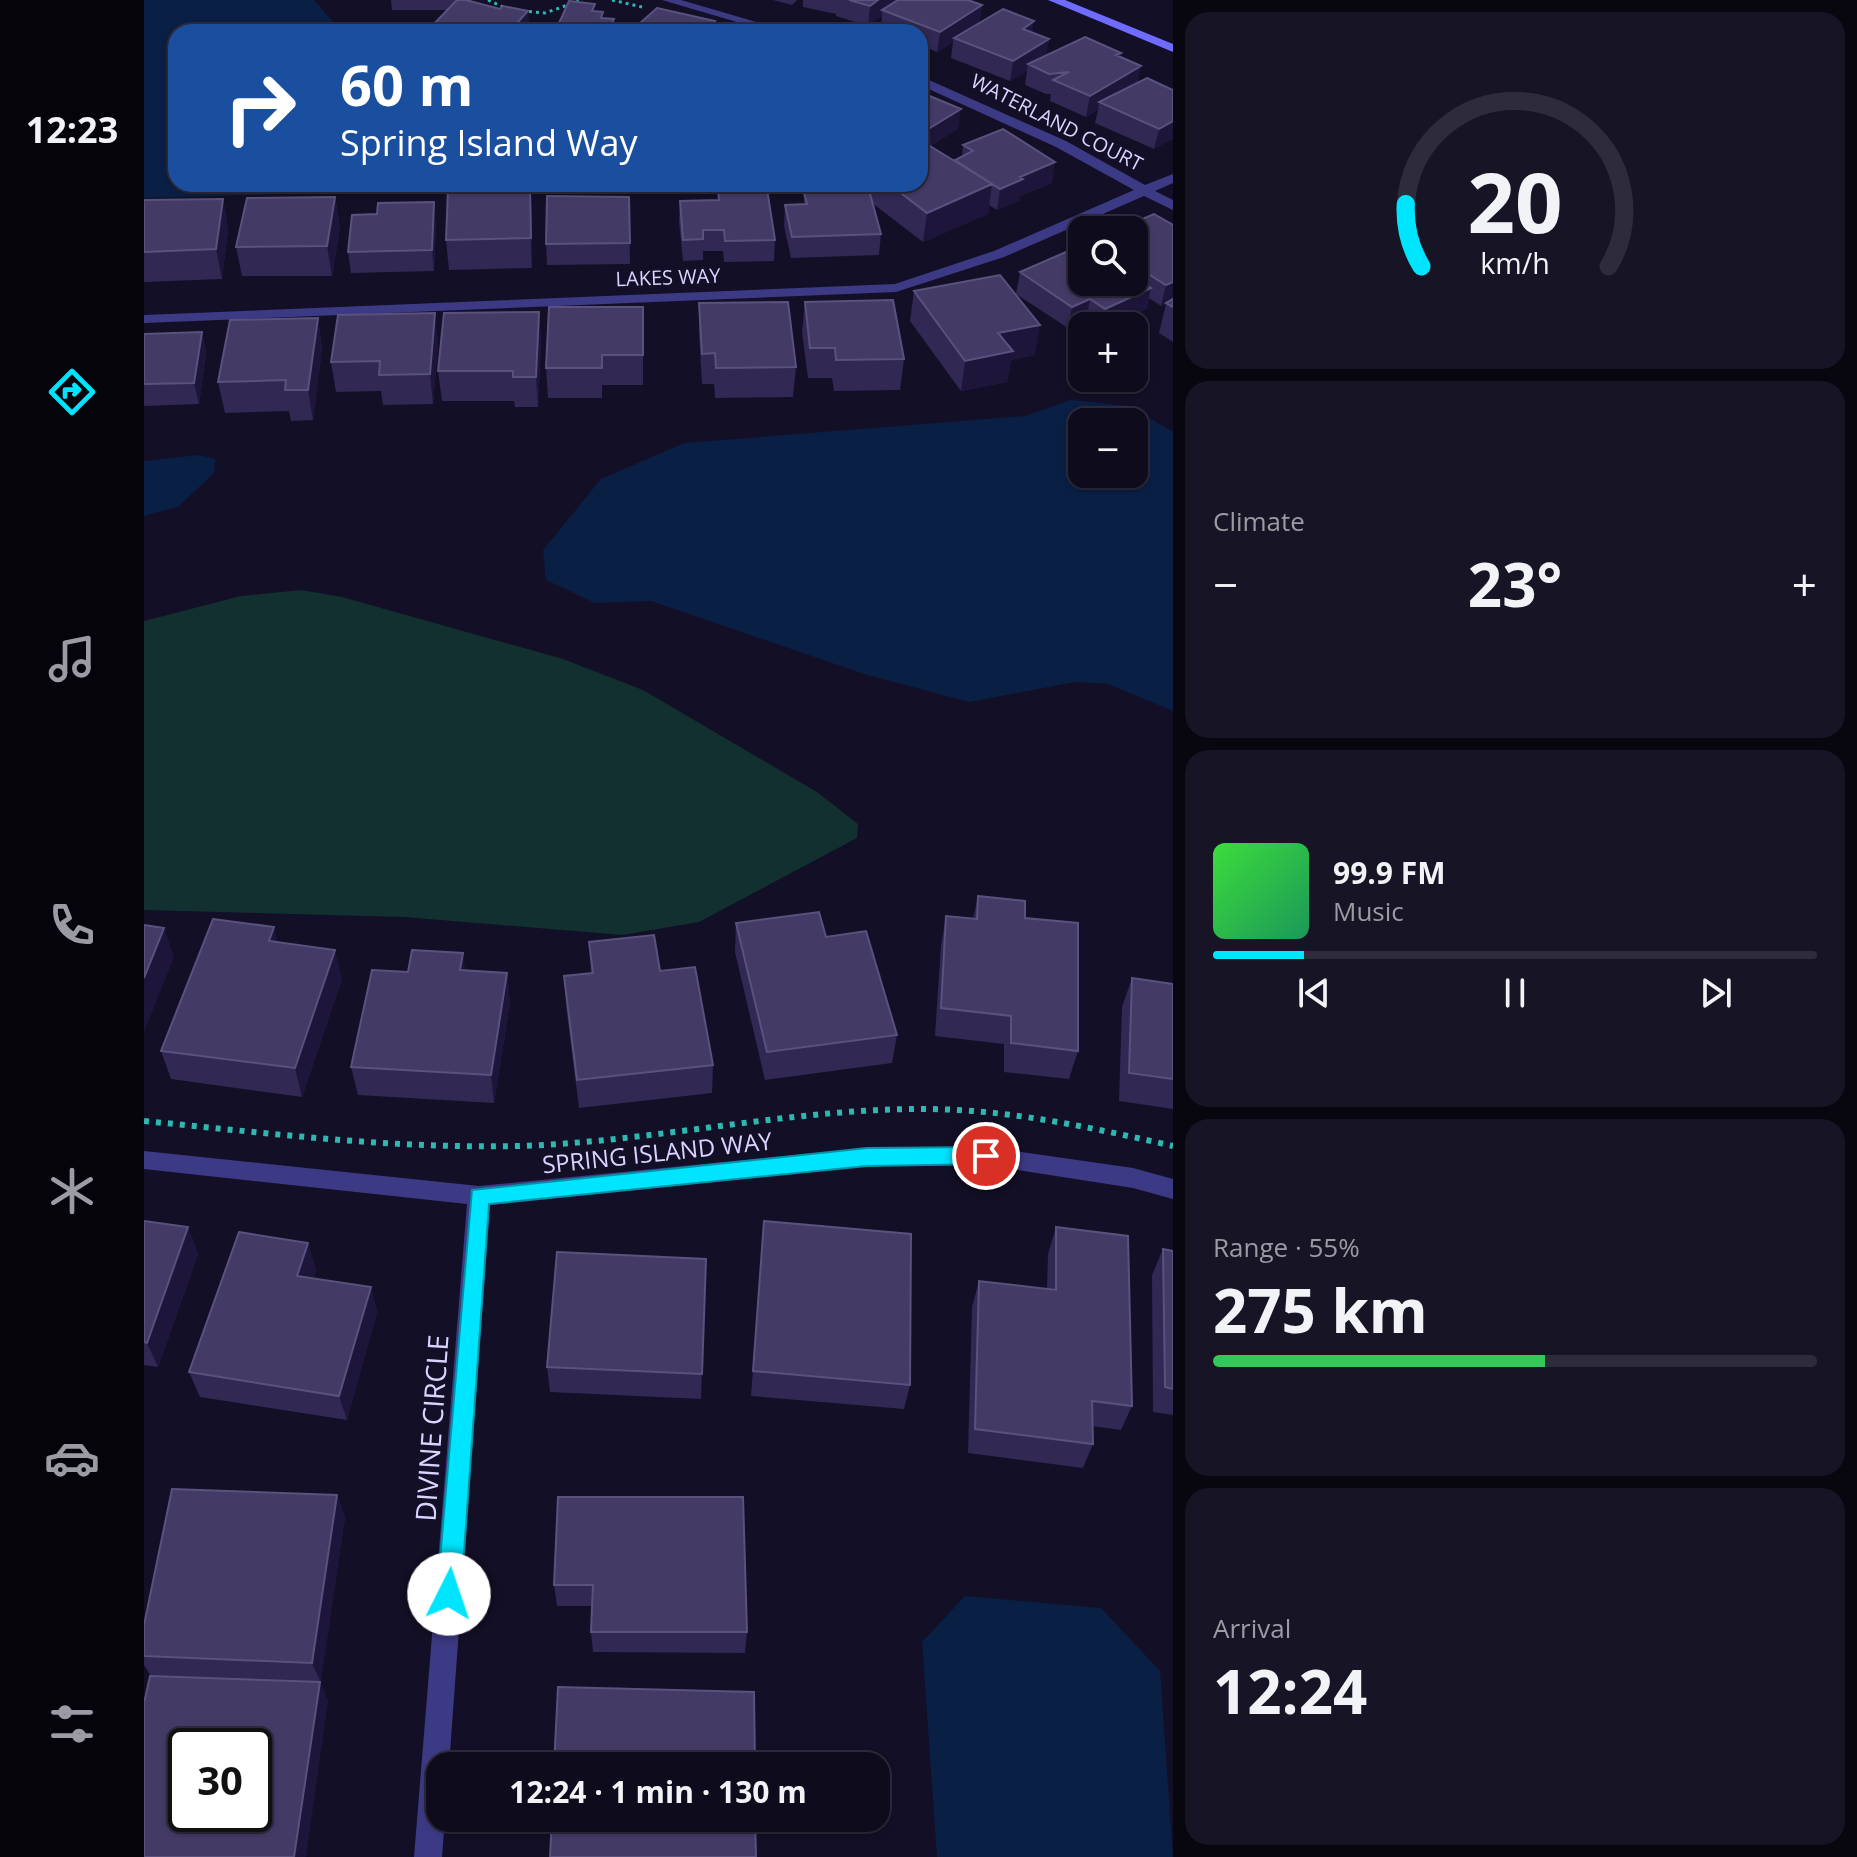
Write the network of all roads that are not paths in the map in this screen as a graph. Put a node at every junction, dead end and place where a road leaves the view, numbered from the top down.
1 (668, 0) edge
2 (1054, 0) edge
3 (756, 24) edge
4 (1173, 48) edge
5 (928, 83) edge
6 (1173, 178) edge
7 (1146, 190) junction
8 (1173, 206) edge
9 (144, 319) edge
10 (144, 1160) edge
11 (1173, 1189) edge
12 (479, 1196) junction
13 (428, 1857) edge

1 - 3 street
2 - 4 street
5 - 7 street, WATERLAND COURT
6 - 7 street, LAKES WAY
7 - 8 street, WATERLAND COURT
7 - 9 street, LAKES WAY
10 - 12 street, SPRING ISLAND WAY
11 - 12 street, SPRING ISLAND WAY
12 - 13 street, DIVINE CIRCLE

